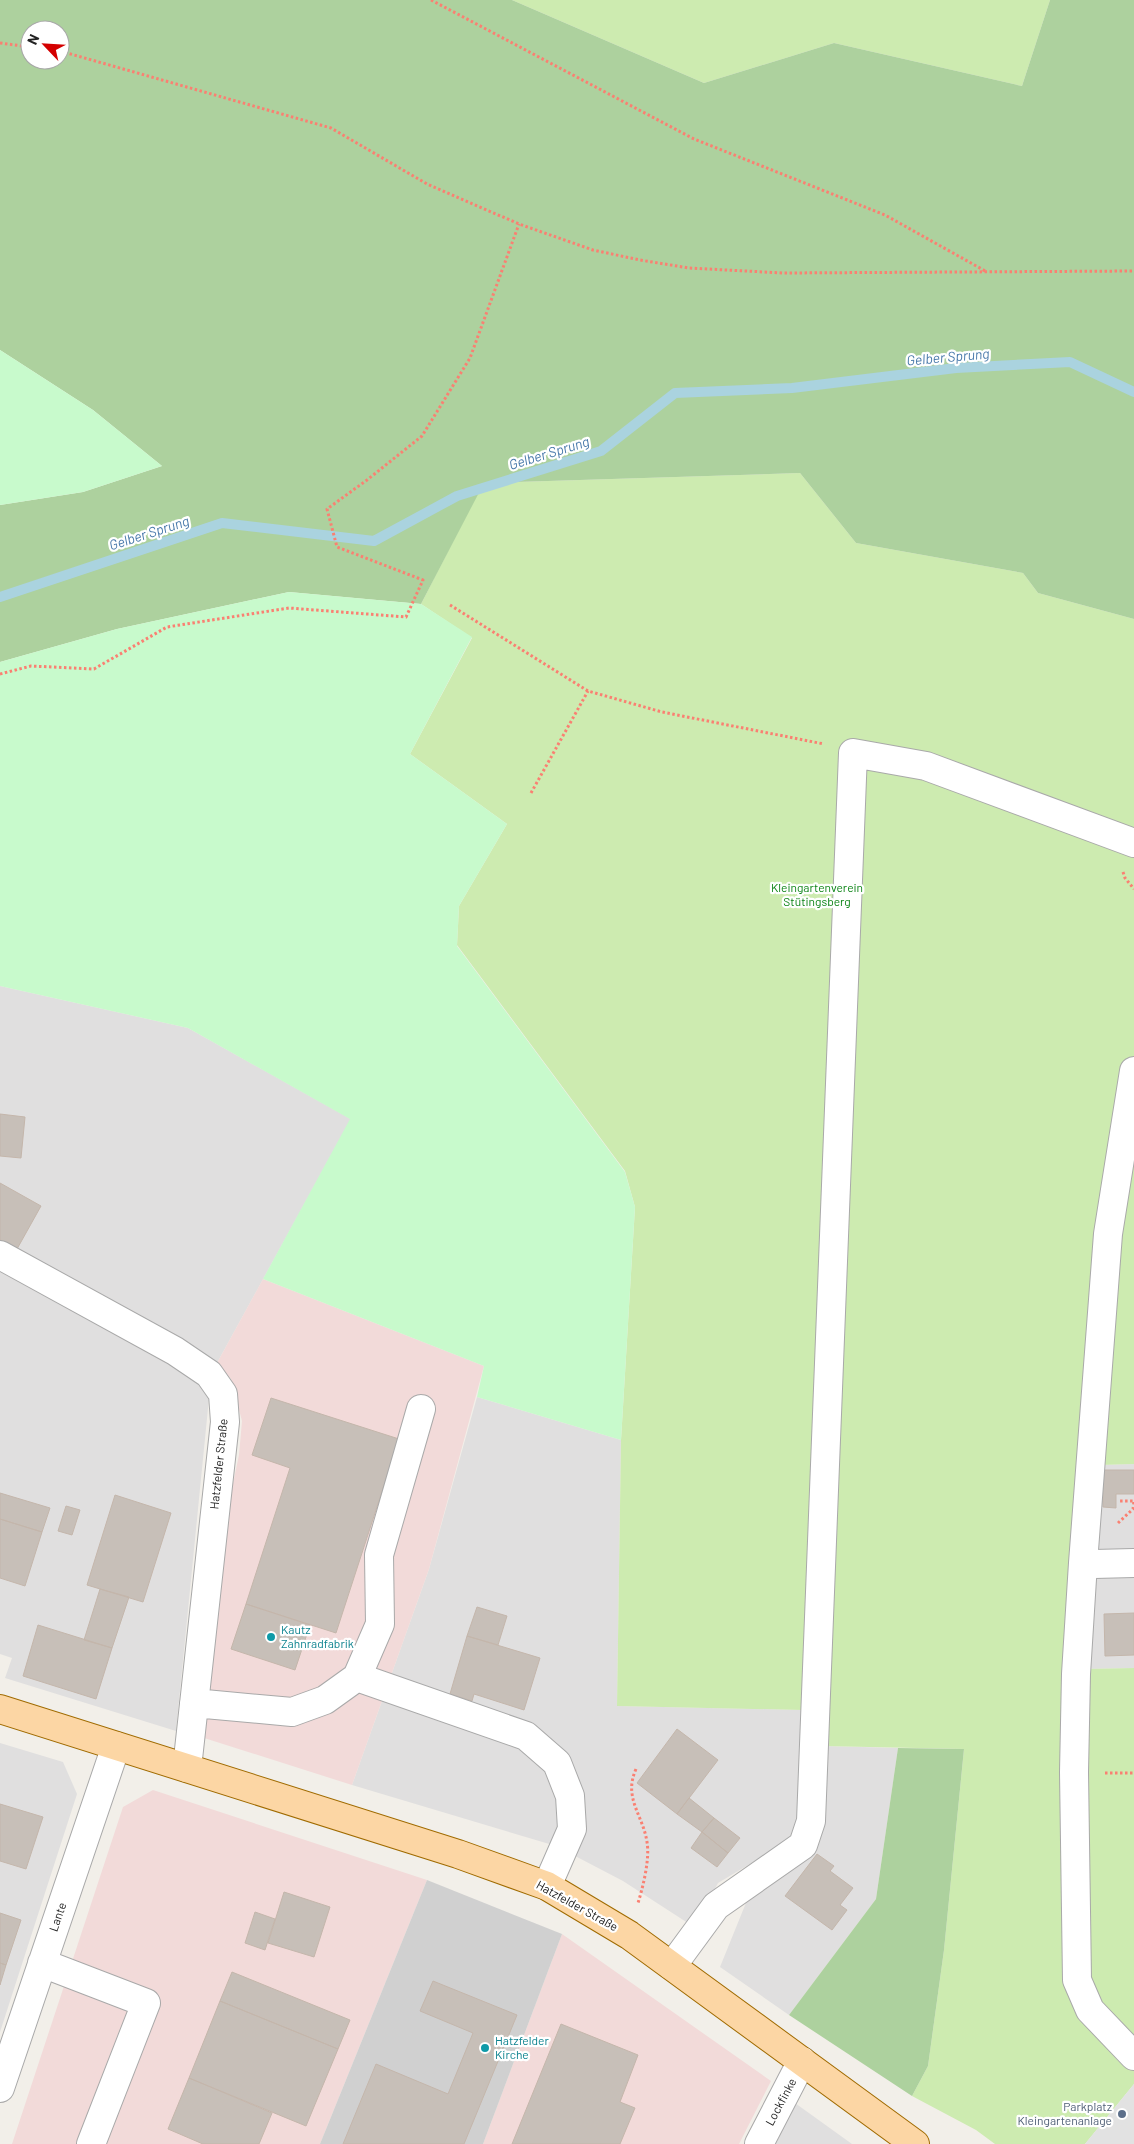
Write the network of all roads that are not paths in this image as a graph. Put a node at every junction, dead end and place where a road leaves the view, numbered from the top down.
1 (1134, 843) edge
2 (1134, 1071) edge
3 (0, 1255) edge
4 (421, 1409) dead end
5 (357, 1677) junction
6 (194, 1703) junction
7 (0, 1709) edge
8 (116, 1746) junction
9 (187, 1768) junction
10 (547, 1886) junction
11 (42, 1963) junction
12 (672, 1966) junction
13 (1134, 2056) edge
14 (802, 2061) junction
15 (0, 2087) edge
16 (91, 2144) edge
17 (759, 2144) edge
18 (915, 2144) edge

1 - 12 street
2 - 13 street
3 - 6 street, Hatzfelder Straße
4 - 5 street
5 - 6 street
5 - 10 street
6 - 9 street, Hatzfelder Straße
7 - 8 main road, Hatzfelder Straße
8 - 9 main road, Hatzfelder Straße
8 - 11 street, Lante
9 - 10 main road, Hatzfelder Straße
10 - 12 main road, Hatzfelder Straße
11 - 15 street, Lante
11 - 16 street
12 - 14 main road, Hatzfelder Straße
14 - 17 street, Lockfinke
14 - 18 main road, Hatzfelder Straße

